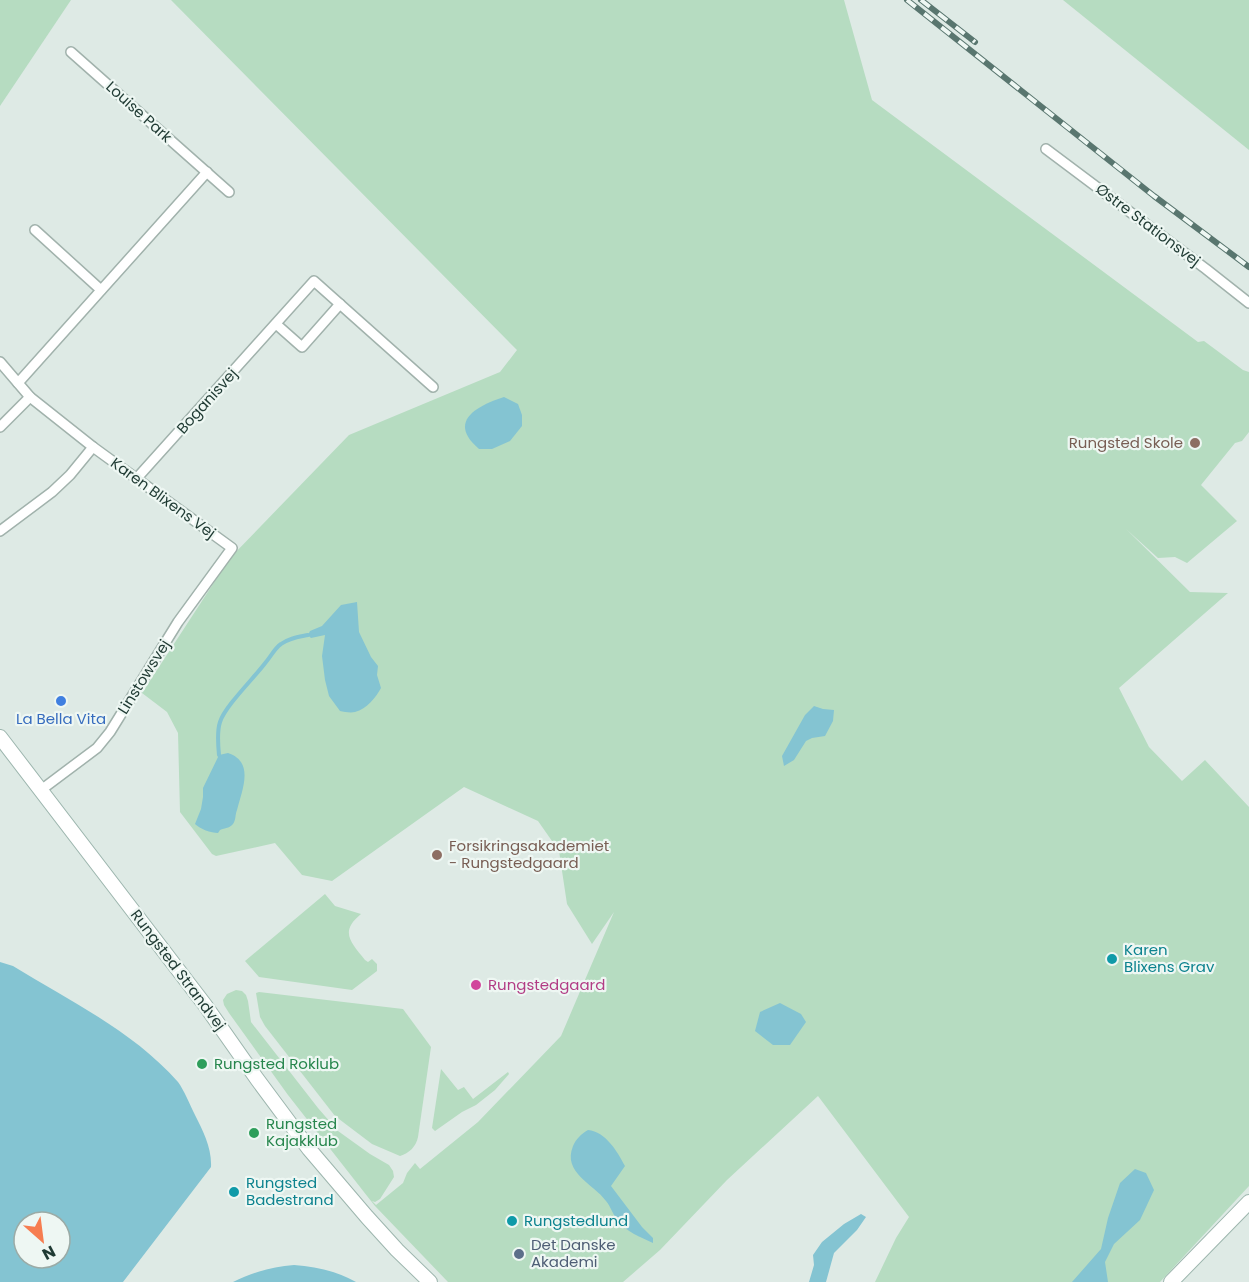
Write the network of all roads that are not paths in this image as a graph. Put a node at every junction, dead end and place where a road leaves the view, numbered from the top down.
1 (71, 52) dead end
2 (1046, 149) dead end
3 (207, 172) junction
4 (229, 192) dead end
5 (34, 230) dead end
6 (101, 290) junction
7 (1249, 303) edge
8 (340, 304) junction
9 (276, 324) junction
10 (0, 362) edge
11 (18, 383) junction
12 (433, 387) dead end
13 (30, 397) junction
14 (0, 427) edge
15 (93, 447) junction
16 (137, 478) junction
17 (0, 531) edge
18 (232, 548) joint
19 (0, 737) edge
20 (41, 790) junction
21 (1249, 1202) edge
22 (430, 1282) edge
23 (1172, 1282) edge

1 - 3 street, Louise Park
2 - 7 street, Østre Stationsvej
3 - 4 street, Louise Park
3 - 6 street
5 - 6 street
6 - 11 street
8 - 9 street, Boganisvej
8 - 9 street
8 - 12 street, Boganisvej
9 - 16 street, Boganisvej
10 - 11 street, Karen Blixens Vej
11 - 13 street, Karen Blixens Vej
13 - 14 street
13 - 15 street, Karen Blixens Vej
15 - 16 street, Karen Blixens Vej
15 - 17 street
16 - 18 street, Karen Blixens Vej
18 - 20 street, Linstowsvej
19 - 20 main road, Rungsted Strandvej
20 - 22 main road, Rungsted Strandvej
21 - 23 main road

